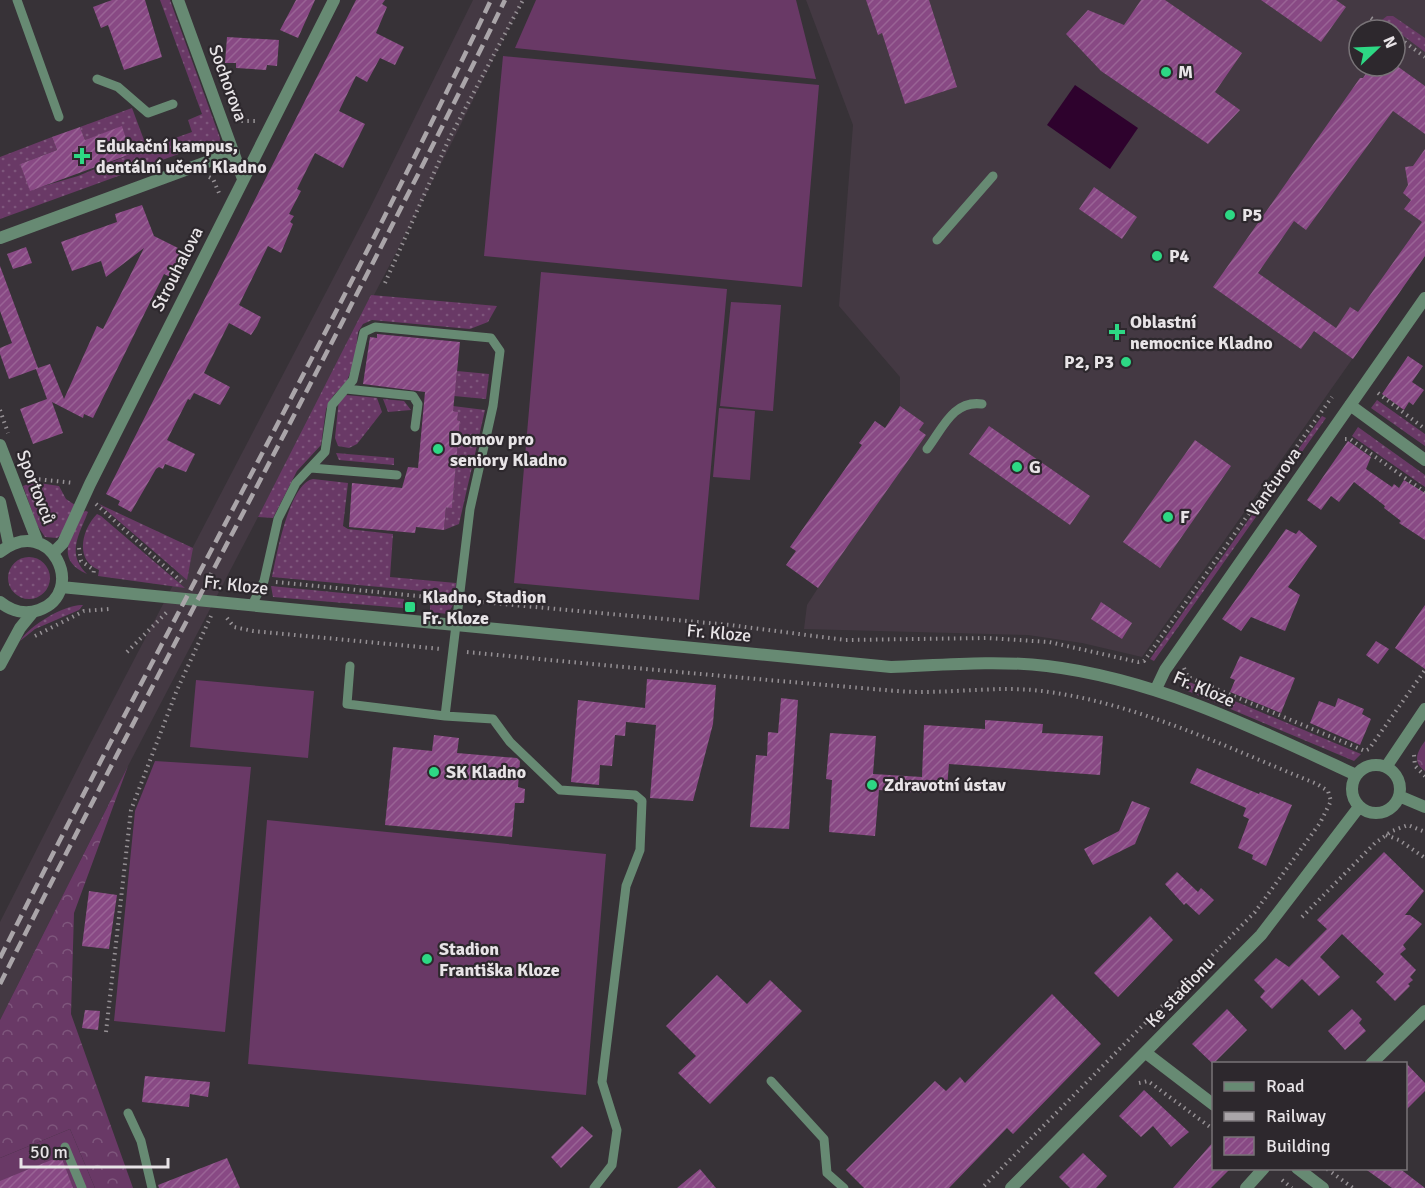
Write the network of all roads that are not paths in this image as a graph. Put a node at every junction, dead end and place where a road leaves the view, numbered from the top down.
1 (17, 0) edge
2 (178, 0) edge
3 (334, 0) edge
4 (97, 80) dead end
5 (173, 104) dead end
6 (59, 117) dead end
7 (234, 152) junction
8 (993, 176) dead end
9 (243, 179) junction
10 (0, 238) edge
11 (937, 240) dead end
12 (1425, 298) edge
13 (346, 389) junction
14 (982, 404) dead end
15 (1350, 405) junction
16 (415, 426) dead end
17 (6, 444) edge
18 (927, 449) dead end
19 (1425, 460) edge
20 (311, 468) junction
21 (397, 476) dead end
22 (0, 502) edge
23 (38, 543) junction
24 (5, 549) edge
25 (53, 553) junction
26 (61, 587) junction
27 (0, 602) edge
28 (252, 605) junction
29 (33, 612) junction
30 (457, 626) junction
31 (0, 665) edge
32 (350, 666) dead end
33 (1156, 689) junction
34 (1425, 709) edge
35 (445, 716) junction
36 (1386, 767) junction
37 (1356, 775) junction
38 (1399, 796) junction
39 (1359, 807) junction
40 (1425, 807) edge
41 (1425, 1011) edge
42 (1146, 1053) junction
43 (1373, 1062) edge
44 (771, 1082) dead end
45 (1212, 1103) edge
46 (128, 1113) dead end
47 (65, 1147) dead end
48 (1262, 1170) edge
49 (1300, 1170) edge
50 (82, 1188) edge
51 (152, 1188) edge
52 (594, 1188) edge
53 (844, 1188) edge
54 (1011, 1188) edge
55 (1246, 1188) edge
56 (1323, 1188) edge

1 - 6 lane
2 - 7 street, Sochorova
3 - 9 street, Strouhalova
4 - 5 lane
7 - 9 street, Sochorova
7 - 10 street
8 - 11 lane
9 - 25 street, Strouhalova
12 - 15 street, Vančurova
13 - 16 lane
13 - 20 lane
13 - 30 lane
14 - 18 lane
15 - 19 street
15 - 33 street, Vančurova
17 - 23 street, Sportovců
20 - 21 lane
20 - 28 lane
22 - 24 street, Sportovců
23 - 24 street, Sportovců
23 - 25 street, Sportovců
25 - 26 street
26 - 28 street, Fr. Kloze
26 - 29 street
27 - 29 street
28 - 30 street, Fr. Kloze
29 - 31 street
30 - 33 street, Fr. Kloze
30 - 35 lane
32 - 35 lane
33 - 37 street, Fr. Kloze
34 - 36 street
35 - 52 lane
36 - 37 street
36 - 38 street
37 - 39 street
38 - 39 street
38 - 40 street
39 - 42 street, Ke stadionu
41 - 43 street
42 - 45 street
42 - 54 street, Ke stadionu
44 - 53 lane
46 - 51 lane
47 - 50 lane
48 - 55 street
49 - 56 street

